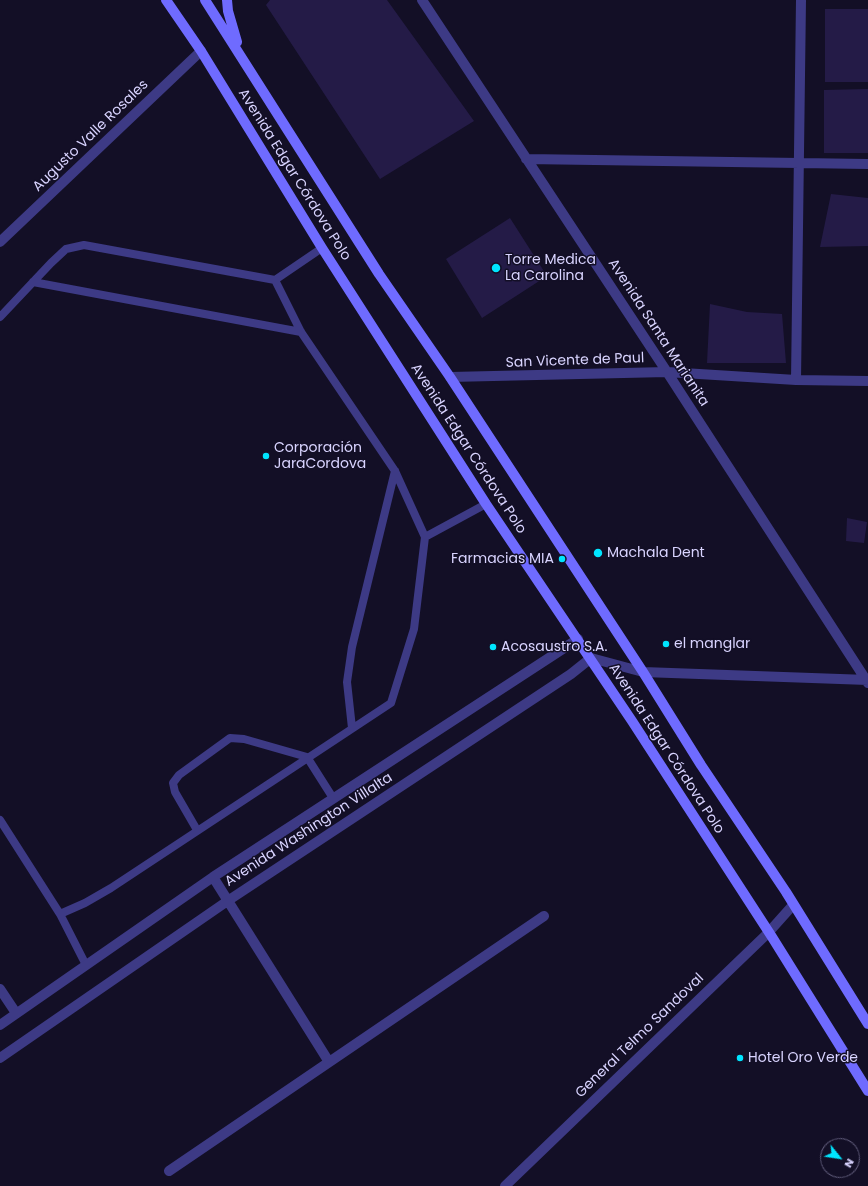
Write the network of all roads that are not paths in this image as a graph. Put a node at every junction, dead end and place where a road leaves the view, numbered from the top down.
1 (166, 0) edge
2 (205, 0) edge
3 (227, 0) edge
4 (422, 0) edge
5 (801, 0) edge
6 (201, 51) junction
7 (241, 54) junction
8 (526, 159) junction
9 (798, 163) junction
10 (868, 164) edge
11 (0, 242) edge
12 (322, 248) junction
13 (275, 280) junction
14 (33, 282) junction
15 (0, 317) edge
16 (301, 332) junction
17 (667, 372) junction
18 (450, 377) junction
19 (796, 380) junction
20 (868, 381) edge
21 (395, 471) junction
22 (486, 504) junction
23 (425, 537) junction
24 (578, 639) junction
25 (591, 658) junction
26 (643, 672) junction
27 (867, 681) edge
28 (352, 728) junction
29 (307, 757) junction
30 (333, 798) junction
31 (0, 820) edge
32 (197, 830) junction
33 (213, 877) junction
34 (228, 900) junction
35 (793, 905) junction
36 (60, 914) junction
37 (544, 916) dead end
38 (768, 933) junction
39 (86, 965) junction
40 (0, 989) edge
41 (16, 1013) junction
42 (0, 1024) edge
43 (868, 1024) edge
44 (0, 1058) edge
45 (329, 1062) junction
46 (868, 1091) edge
47 (169, 1171) dead end
48 (505, 1186) edge

1 - 6 main road, Avenida Edgar Córdova Polo
2 - 7 main road, Avenida Edgar Córdova Polo
3 - 7 main road
4 - 8 street, Avenida Santa Marianita
5 - 9 street
6 - 11 street, Augusto Valle Rosales
6 - 12 main road, Avenida Edgar Córdova Polo
7 - 18 main road, Avenida Edgar Córdova Polo
8 - 9 street
8 - 17 street, Avenida Santa Marianita
9 - 10 street
9 - 19 street
12 - 13 lane
12 - 22 main road, Avenida Edgar Córdova Polo
13 - 14 lane
13 - 16 lane
14 - 15 lane
14 - 16 lane
16 - 21 lane
17 - 18 street, San Vicente de Paul
17 - 19 street, San Vicente de Paul
17 - 27 street, Avenida Santa Marianita
18 - 26 main road, Avenida Edgar Córdova Polo
19 - 20 street, San Vicente de Paul
21 - 23 lane
21 - 28 lane
22 - 23 lane
22 - 24 main road, Avenida Edgar Córdova Polo
23 - 28 lane
24 - 25 main road, Avenida Edgar Córdova Polo
24 - 30 street, Avenida Washington Villalta
25 - 26 street
25 - 34 street, Avenida Washington Villalta
25 - 38 main road, Avenida Edgar Córdova Polo
26 - 27 street
26 - 35 main road, Avenida Edgar Córdova Polo
28 - 29 lane
29 - 30 lane
29 - 32 lane
29 - 32 lane
30 - 33 street, Avenida Washington Villalta
31 - 36 lane
32 - 36 lane
33 - 34 street
33 - 39 street, Avenida Washington Villalta
34 - 44 street, Avenida Washington Villalta
34 - 45 street
35 - 38 street, General Telmo Sandoval
35 - 43 main road, Avenida Edgar Córdova Polo
36 - 39 lane
37 - 45 street
38 - 46 main road, Avenida Edgar Córdova Polo
38 - 48 street, General Telmo Sandoval
39 - 41 street, Avenida Washington Villalta
40 - 41 street
41 - 42 street, Avenida Washington Villalta
45 - 47 street

